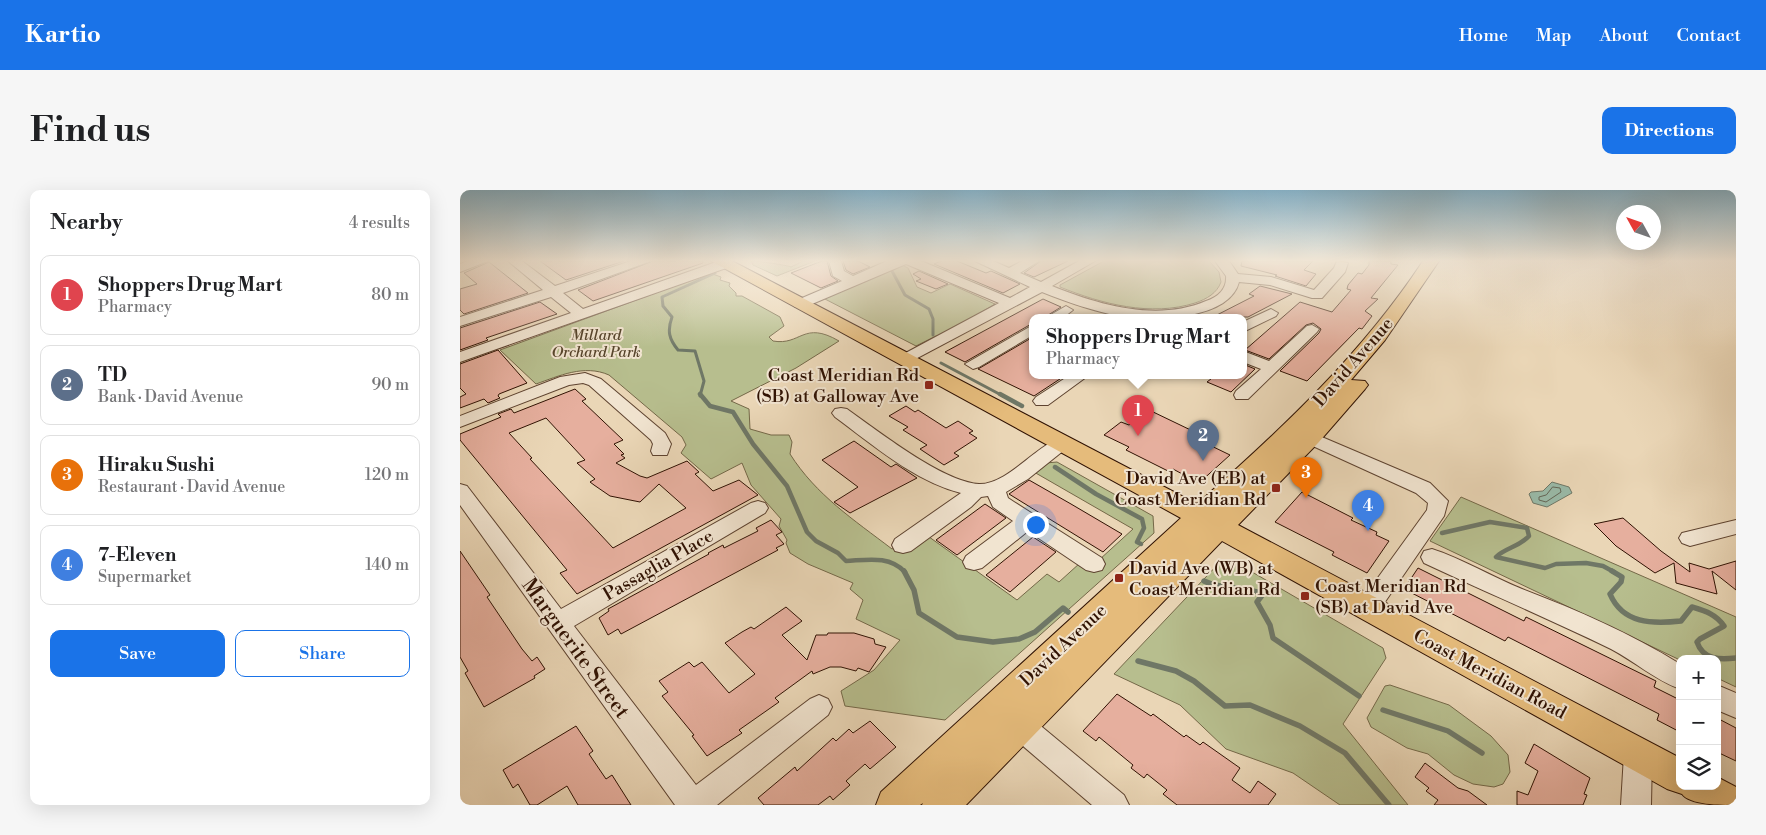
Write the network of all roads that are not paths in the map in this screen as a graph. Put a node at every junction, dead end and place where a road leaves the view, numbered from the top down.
1 (550, 290) edge
2 (559, 290) edge
3 (648, 290) edge
4 (772, 290) edge
5 (833, 290) edge
6 (977, 290) edge
7 (1034, 290) edge
8 (1052, 290) edge
9 (1230, 290) edge
10 (1300, 290) edge
11 (1322, 290) edge
12 (1411, 290) edge
13 (1428, 290) edge
14 (553, 292) junction
15 (1010, 303) junction
16 (800, 304) junction
17 (1271, 313) dead end
18 (581, 314) junction
19 (1146, 314) edge
20 (1175, 314) edge
21 (461, 321) edge
22 (1247, 326) edge
23 (1312, 329) dead end
24 (1029, 332) edge
25 (460, 357) edge
26 (1247, 358) edge
27 (906, 359) junction
28 (973, 364) dead end
29 (1271, 367) junction
30 (1076, 379) edge
31 (1242, 395) dead end
32 (1042, 401) dead end
33 (841, 413) dead end
34 (460, 422) edge
35 (1310, 438) junction
36 (1062, 444) junction
37 (660, 451) dead end
38 (985, 490) junction
39 (460, 491) edge
40 (758, 508) dead end
41 (1028, 521) junction
42 (1210, 522) junction
43 (1736, 527) edge
44 (1690, 538) dead end
45 (903, 545) dead end
46 (1432, 557) dead end
47 (974, 562) dead end
48 (1094, 564) dead end
49 (1368, 608) junction
50 (558, 623) junction
51 (1676, 675) edge
52 (1721, 699) edge
53 (1736, 706) edge
54 (819, 707) dead end
55 (1020, 726) junction
56 (1638, 754) junction
57 (1676, 775) edge
58 (1704, 790) edge
59 (694, 805) edge
60 (894, 805) edge
61 (940, 805) edge
62 (1114, 805) edge
63 (1636, 805) edge
64 (1732, 805) edge

1 - 14 street
2 - 14 street
3 - 18 street
4 - 16 main road, Coast Meridian Road
5 - 16 street
6 - 15 street
7 - 15 street
8 - 19 street
9 - 20 street
10 - 11 street
12 - 42 main road, David Avenue
13 - 35 main road, David Avenue
14 - 18 street
14 - 21 street
15 - 27 street
16 - 27 main road, Coast Meridian Road
17 - 22 street
18 - 25 street
23 - 29 street
24 - 28 street
26 - 29 street
27 - 36 main road, Coast Meridian Road
29 - 31 street
30 - 32 street
33 - 38 street
34 - 37 street
35 - 42 main road, David Avenue
35 - 49 street
36 - 38 street
36 - 42 main road, Coast Meridian Road
38 - 41 street
38 - 45 street
39 - 50 street, Marguerite Street
40 - 50 street, Passaglia Place
41 - 47 street
41 - 48 street
42 - 49 main road, Coast Meridian Road
42 - 55 main road, David Avenue
42 - 60 main road, David Avenue
43 - 44 street
46 - 51 street
49 - 56 main road, Coast Meridian Road
50 - 59 street, Marguerite Street
52 - 53 street
54 - 59 street
55 - 61 main road, David Avenue
55 - 62 street
56 - 57 main road, Coast Meridian Road
56 - 63 street
58 - 64 main road

